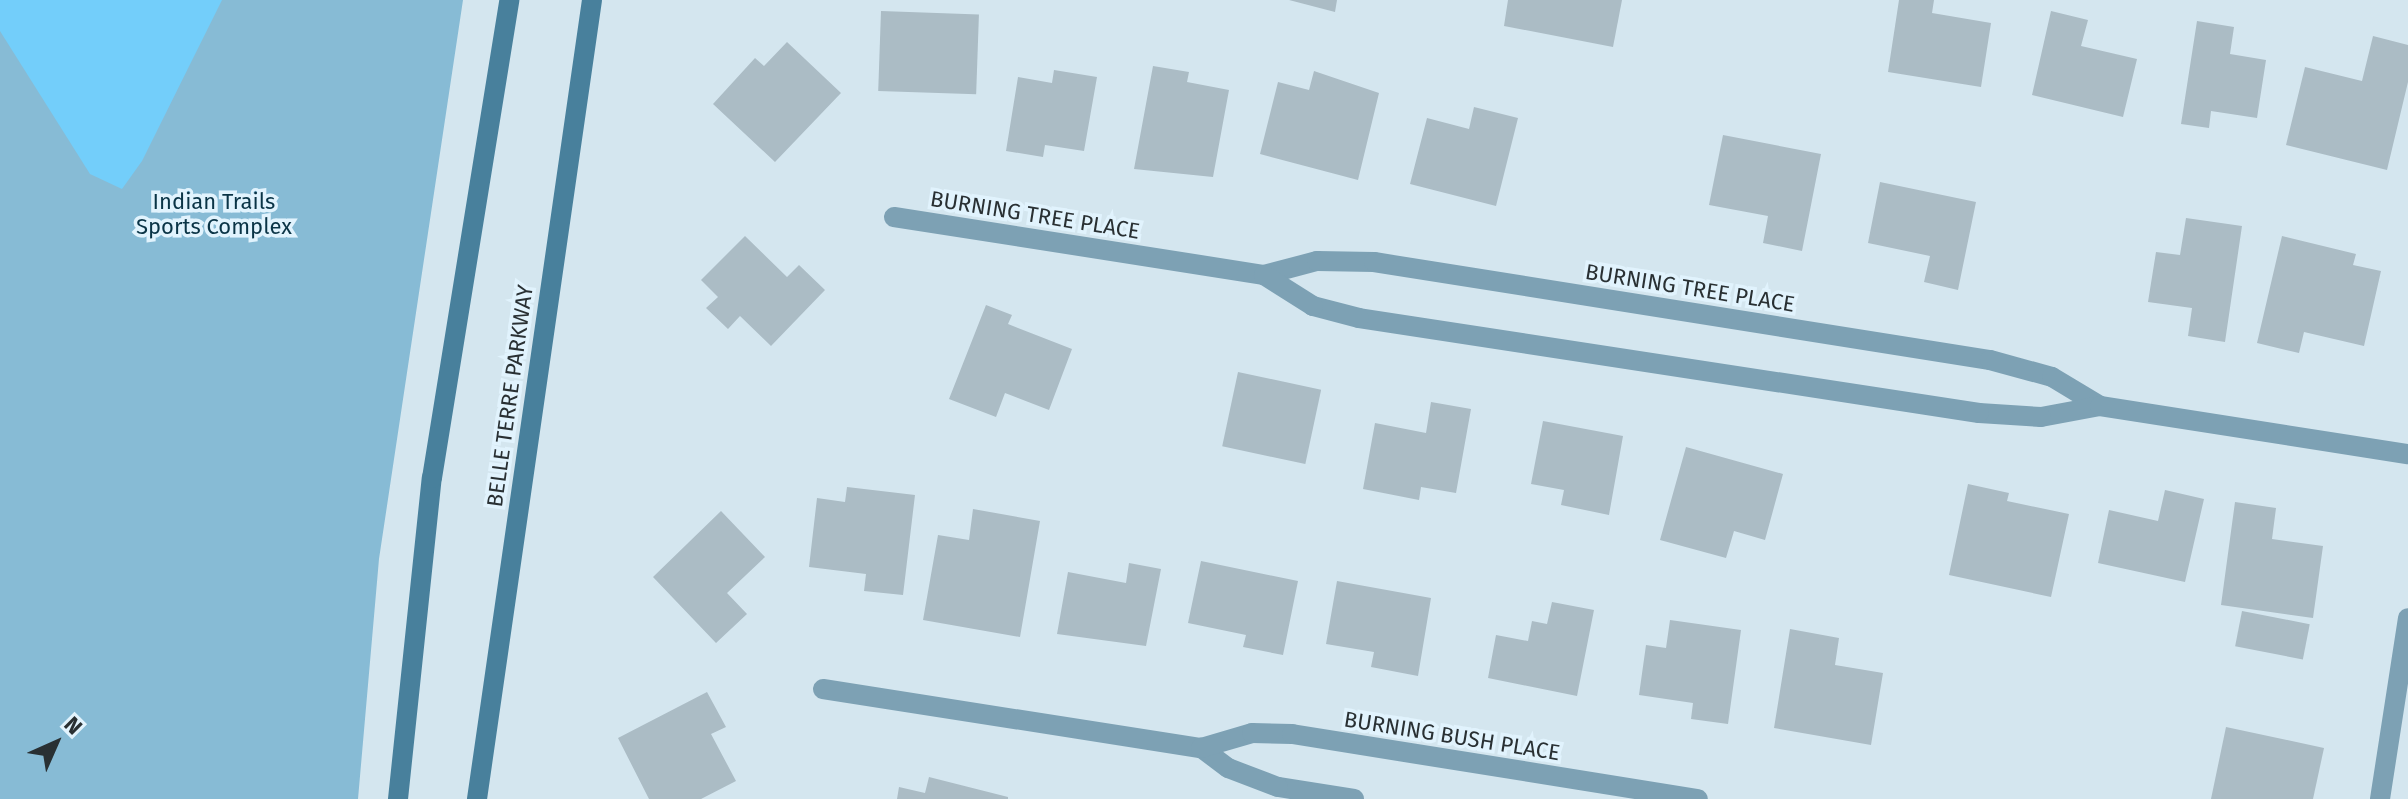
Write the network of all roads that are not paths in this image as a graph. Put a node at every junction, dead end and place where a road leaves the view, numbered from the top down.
1 (509, 0) edge
2 (592, 0) edge
3 (894, 217) dead end
4 (1264, 275) junction
5 (2100, 406) junction
6 (2408, 454) edge
7 (2408, 618) edge
8 (823, 689) dead end
9 (1201, 748) junction
10 (398, 799) edge
11 (477, 799) edge
12 (1354, 799) edge
13 (1698, 799) edge
14 (2380, 799) edge

1 - 10 main road
2 - 11 main road, BELLE TERRE PARKWAY
3 - 4 street, BURNING TREE PLACE
4 - 5 street, BURNING TREE PLACE
4 - 5 street, BURNING TREE PLACE
5 - 6 street, BURNING TREE PLACE
7 - 14 street
8 - 9 street, BURNING BUSH PLACE
9 - 12 street, BURNING BUSH PLACE
9 - 13 street, BURNING BUSH PLACE

